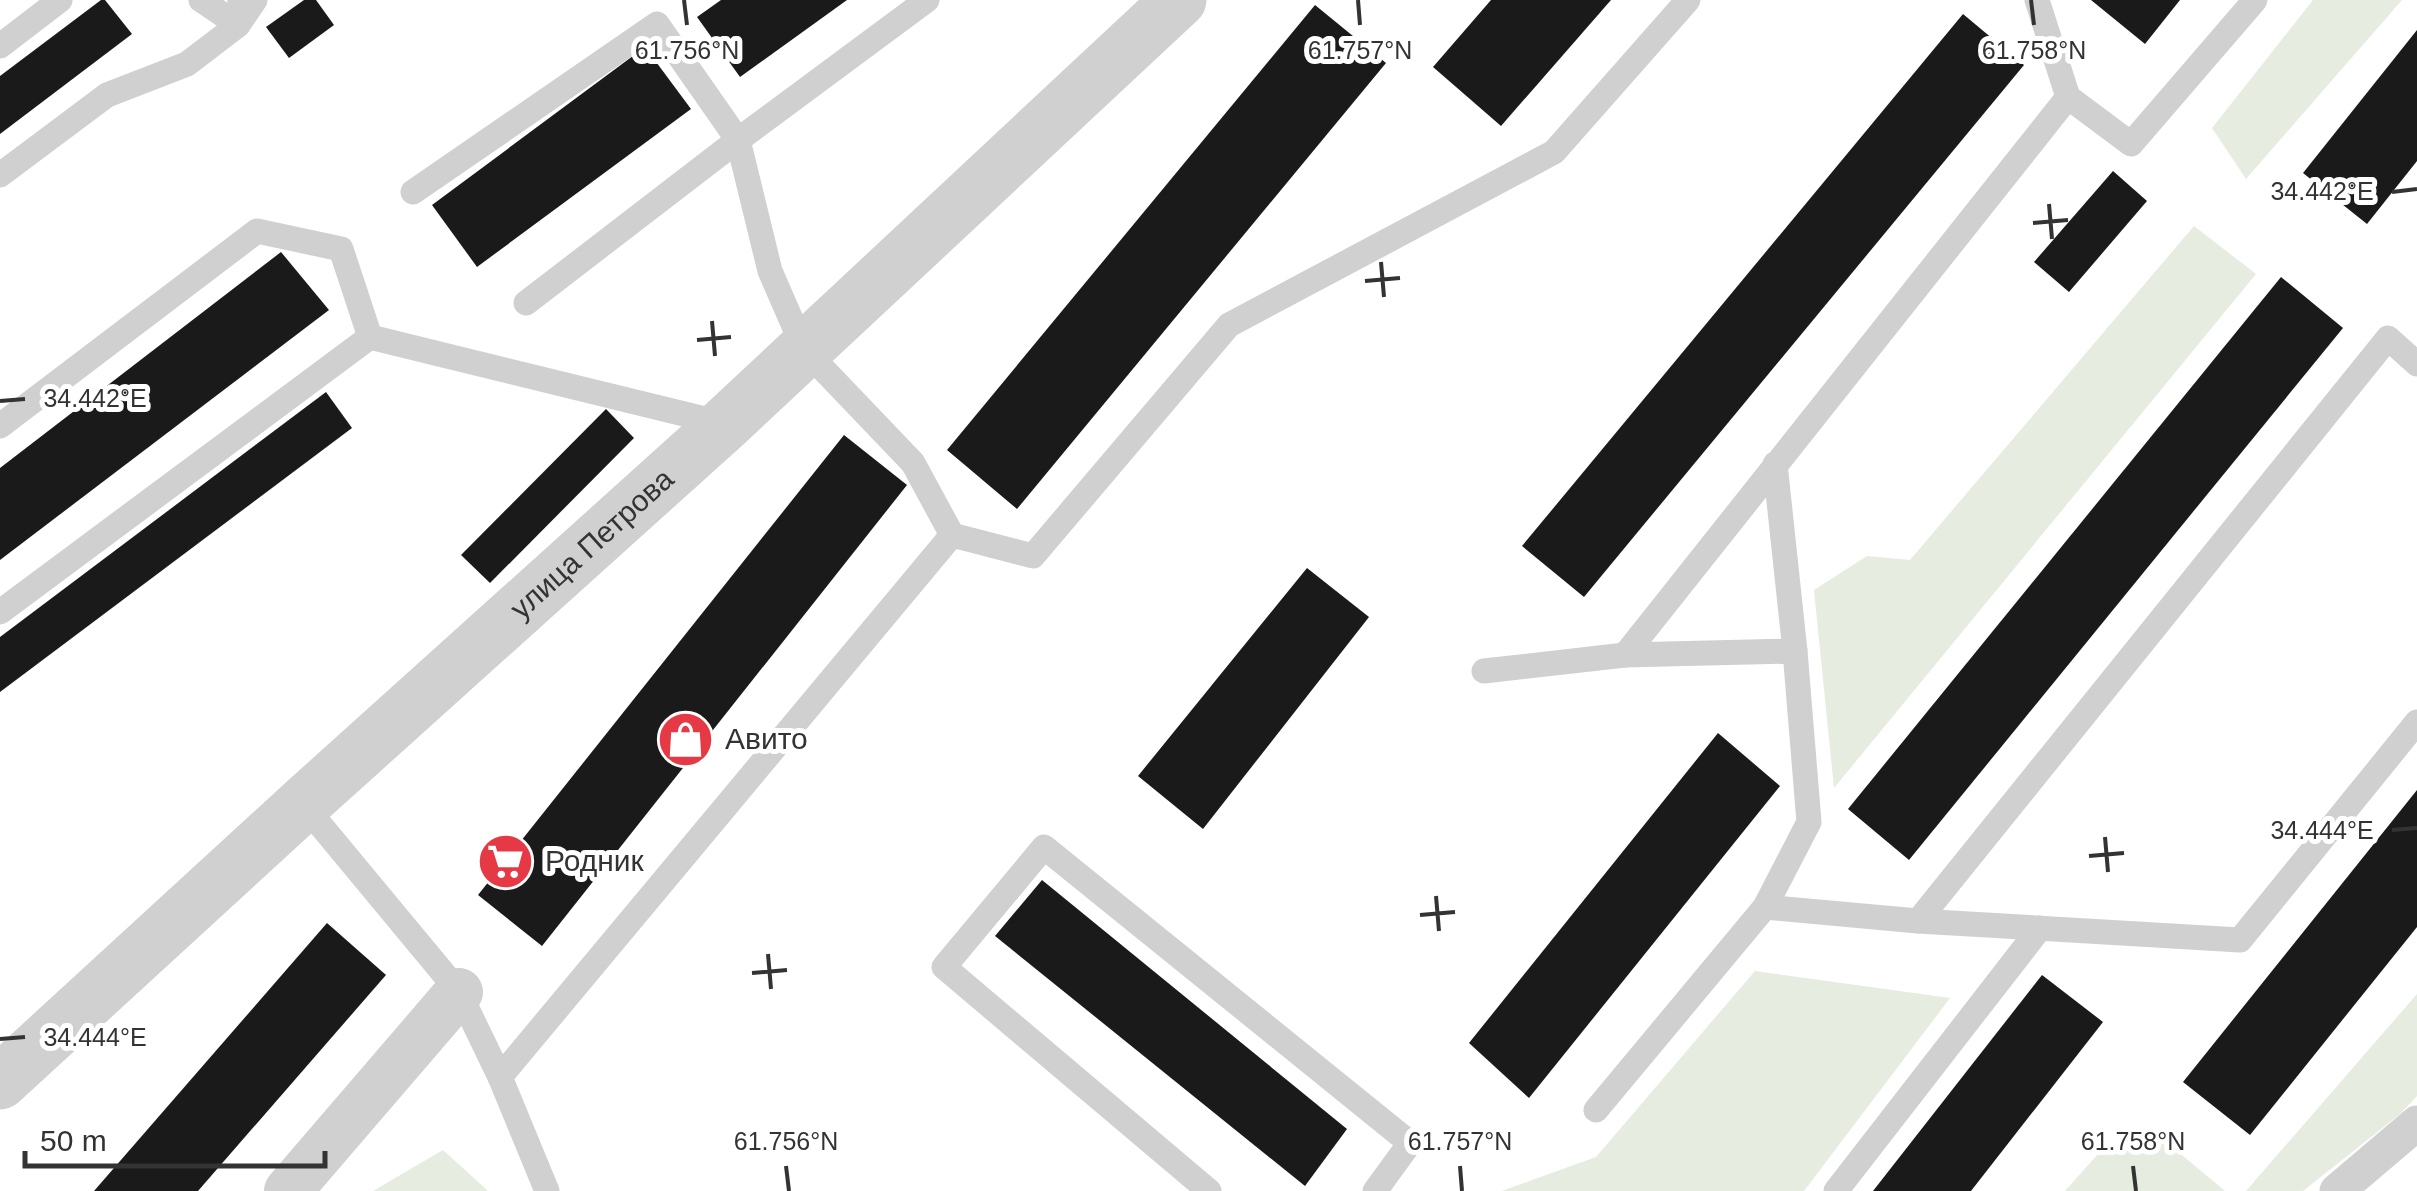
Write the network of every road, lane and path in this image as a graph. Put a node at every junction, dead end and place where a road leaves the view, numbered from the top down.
1 (60, 0) edge
2 (201, 0) edge
3 (256, 0) edge
4 (927, 0) edge
5 (1179, 0) edge
6 (1688, 0) edge
7 (2037, 0) edge
8 (2255, 0) edge
9 (239, 12) edge
10 (0, 46) edge
11 (2068, 97) junction
12 (738, 140) junction
13 (0, 175) edge
14 (413, 192) dead end
15 (526, 303) dead end
16 (370, 336) junction
17 (804, 349) junction
18 (2417, 364) edge
19 (725, 424) junction
20 (0, 426) edge
21 (1775, 464) junction
22 (952, 534) junction
23 (0, 612) edge
24 (1795, 651) junction
25 (1625, 655) junction
26 (1484, 671) dead end
27 (2417, 722) edge
28 (304, 804) junction
29 (1764, 908) junction
30 (1918, 921) junction
31 (2040, 928) junction
32 (458, 992) junction
33 (500, 1078) junction
34 (0, 1082) edge
35 (1596, 1110) dead end
36 (2417, 1123) edge
37 (288, 1191) edge
38 (547, 1191) edge
39 (1209, 1191) edge
40 (1375, 1191) edge
41 (1836, 1191) edge
42 (2338, 1191) edge

1 - 10 lane
2 - 9 lane
3 - 9 lane
4 - 12 lane
5 - 17 street, улица Петрова
6 - 22 lane
7 - 11 lane
8 - 11 lane
9 - 13 lane
11 - 21 lane
12 - 14 lane
12 - 15 lane
12 - 17 lane
16 - 19 lane
16 - 20 lane
16 - 23 lane
17 - 19 street, улица Петрова
17 - 22 lane
18 - 30 lane
19 - 28 street, улица Петрова
21 - 24 lane
21 - 25 lane
22 - 33 lane
24 - 25 lane
24 - 29 lane
25 - 26 lane
27 - 31 lane
28 - 32 lane
28 - 34 street, улица Петрова
29 - 30 lane
29 - 35 lane
30 - 31 lane
31 - 41 lane
32 - 33 lane
32 - 37 street
33 - 38 lane
36 - 42 street
39 - 40 lane

